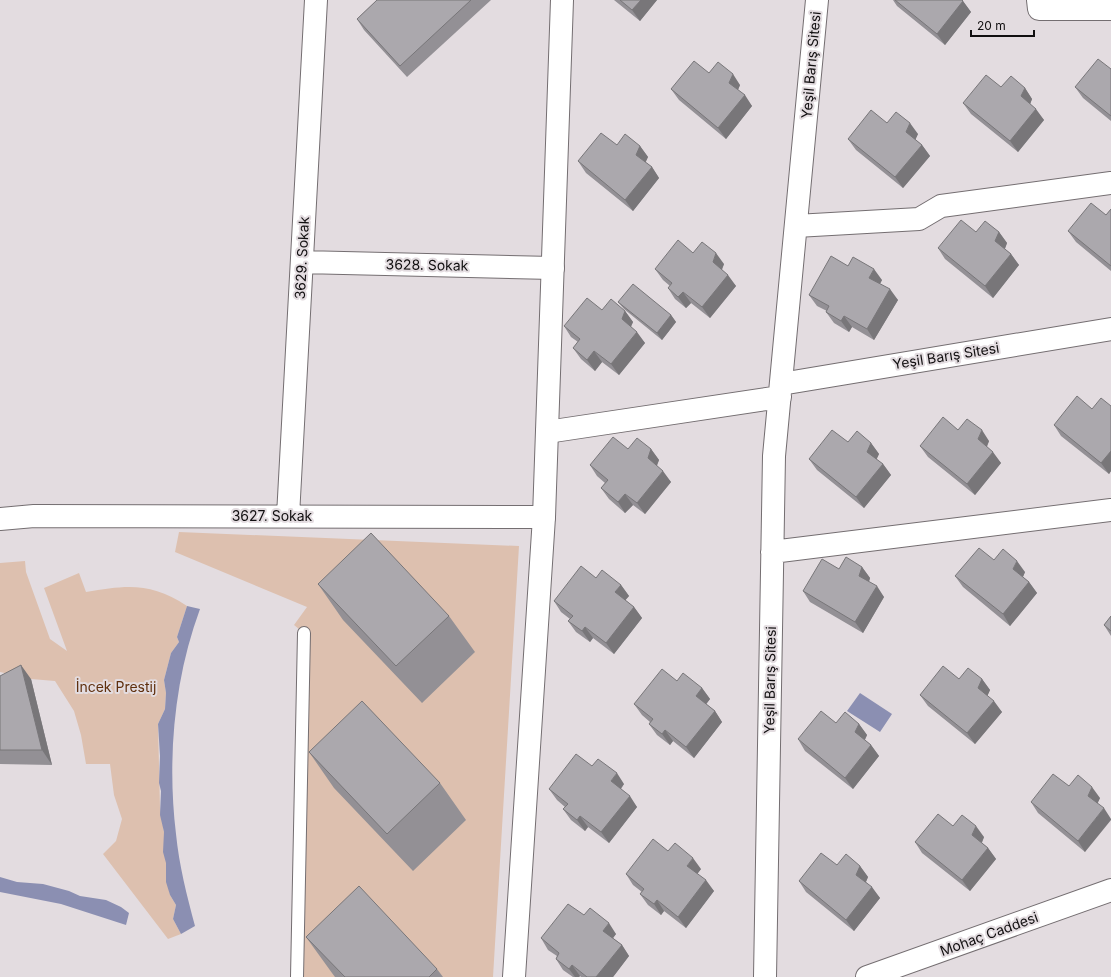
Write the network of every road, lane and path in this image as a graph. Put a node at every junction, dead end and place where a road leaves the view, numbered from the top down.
1 (316, 0) edge
2 (562, 0) edge
3 (817, 0) edge
4 (1038, 0) edge
5 (1111, 9) edge
6 (1111, 184) edge
7 (796, 226) junction
8 (302, 262) junction
9 (553, 268) junction
10 (1111, 329) edge
11 (780, 390) junction
12 (547, 432) junction
13 (1111, 510) edge
14 (288, 516) junction
15 (544, 517) junction
16 (0, 519) edge
17 (772, 552) junction
18 (304, 633) dead end
19 (1111, 890) edge
20 (297, 977) edge
21 (514, 977) edge
22 (765, 977) edge
23 (867, 977) edge

1 - 8 street, 3629. Sokak
2 - 9 street
3 - 7 street, Yeşil Barış Sitesi
4 - 5 street
6 - 7 street
7 - 11 street, Yeşil Barış Sitesi
8 - 9 street, 3628. Sokak
8 - 14 street, 3629. Sokak
9 - 12 street
10 - 11 street, Yeşil Barış Sitesi
11 - 12 street
11 - 17 street, Yeşil Barış Sitesi
12 - 15 street
13 - 17 street
14 - 15 street, 3627. Sokak
14 - 16 street, 3627. Sokak
15 - 21 street
17 - 22 street, Yeşil Barış Sitesi
18 - 20 lane
19 - 23 street, Mohaç Caddesi

